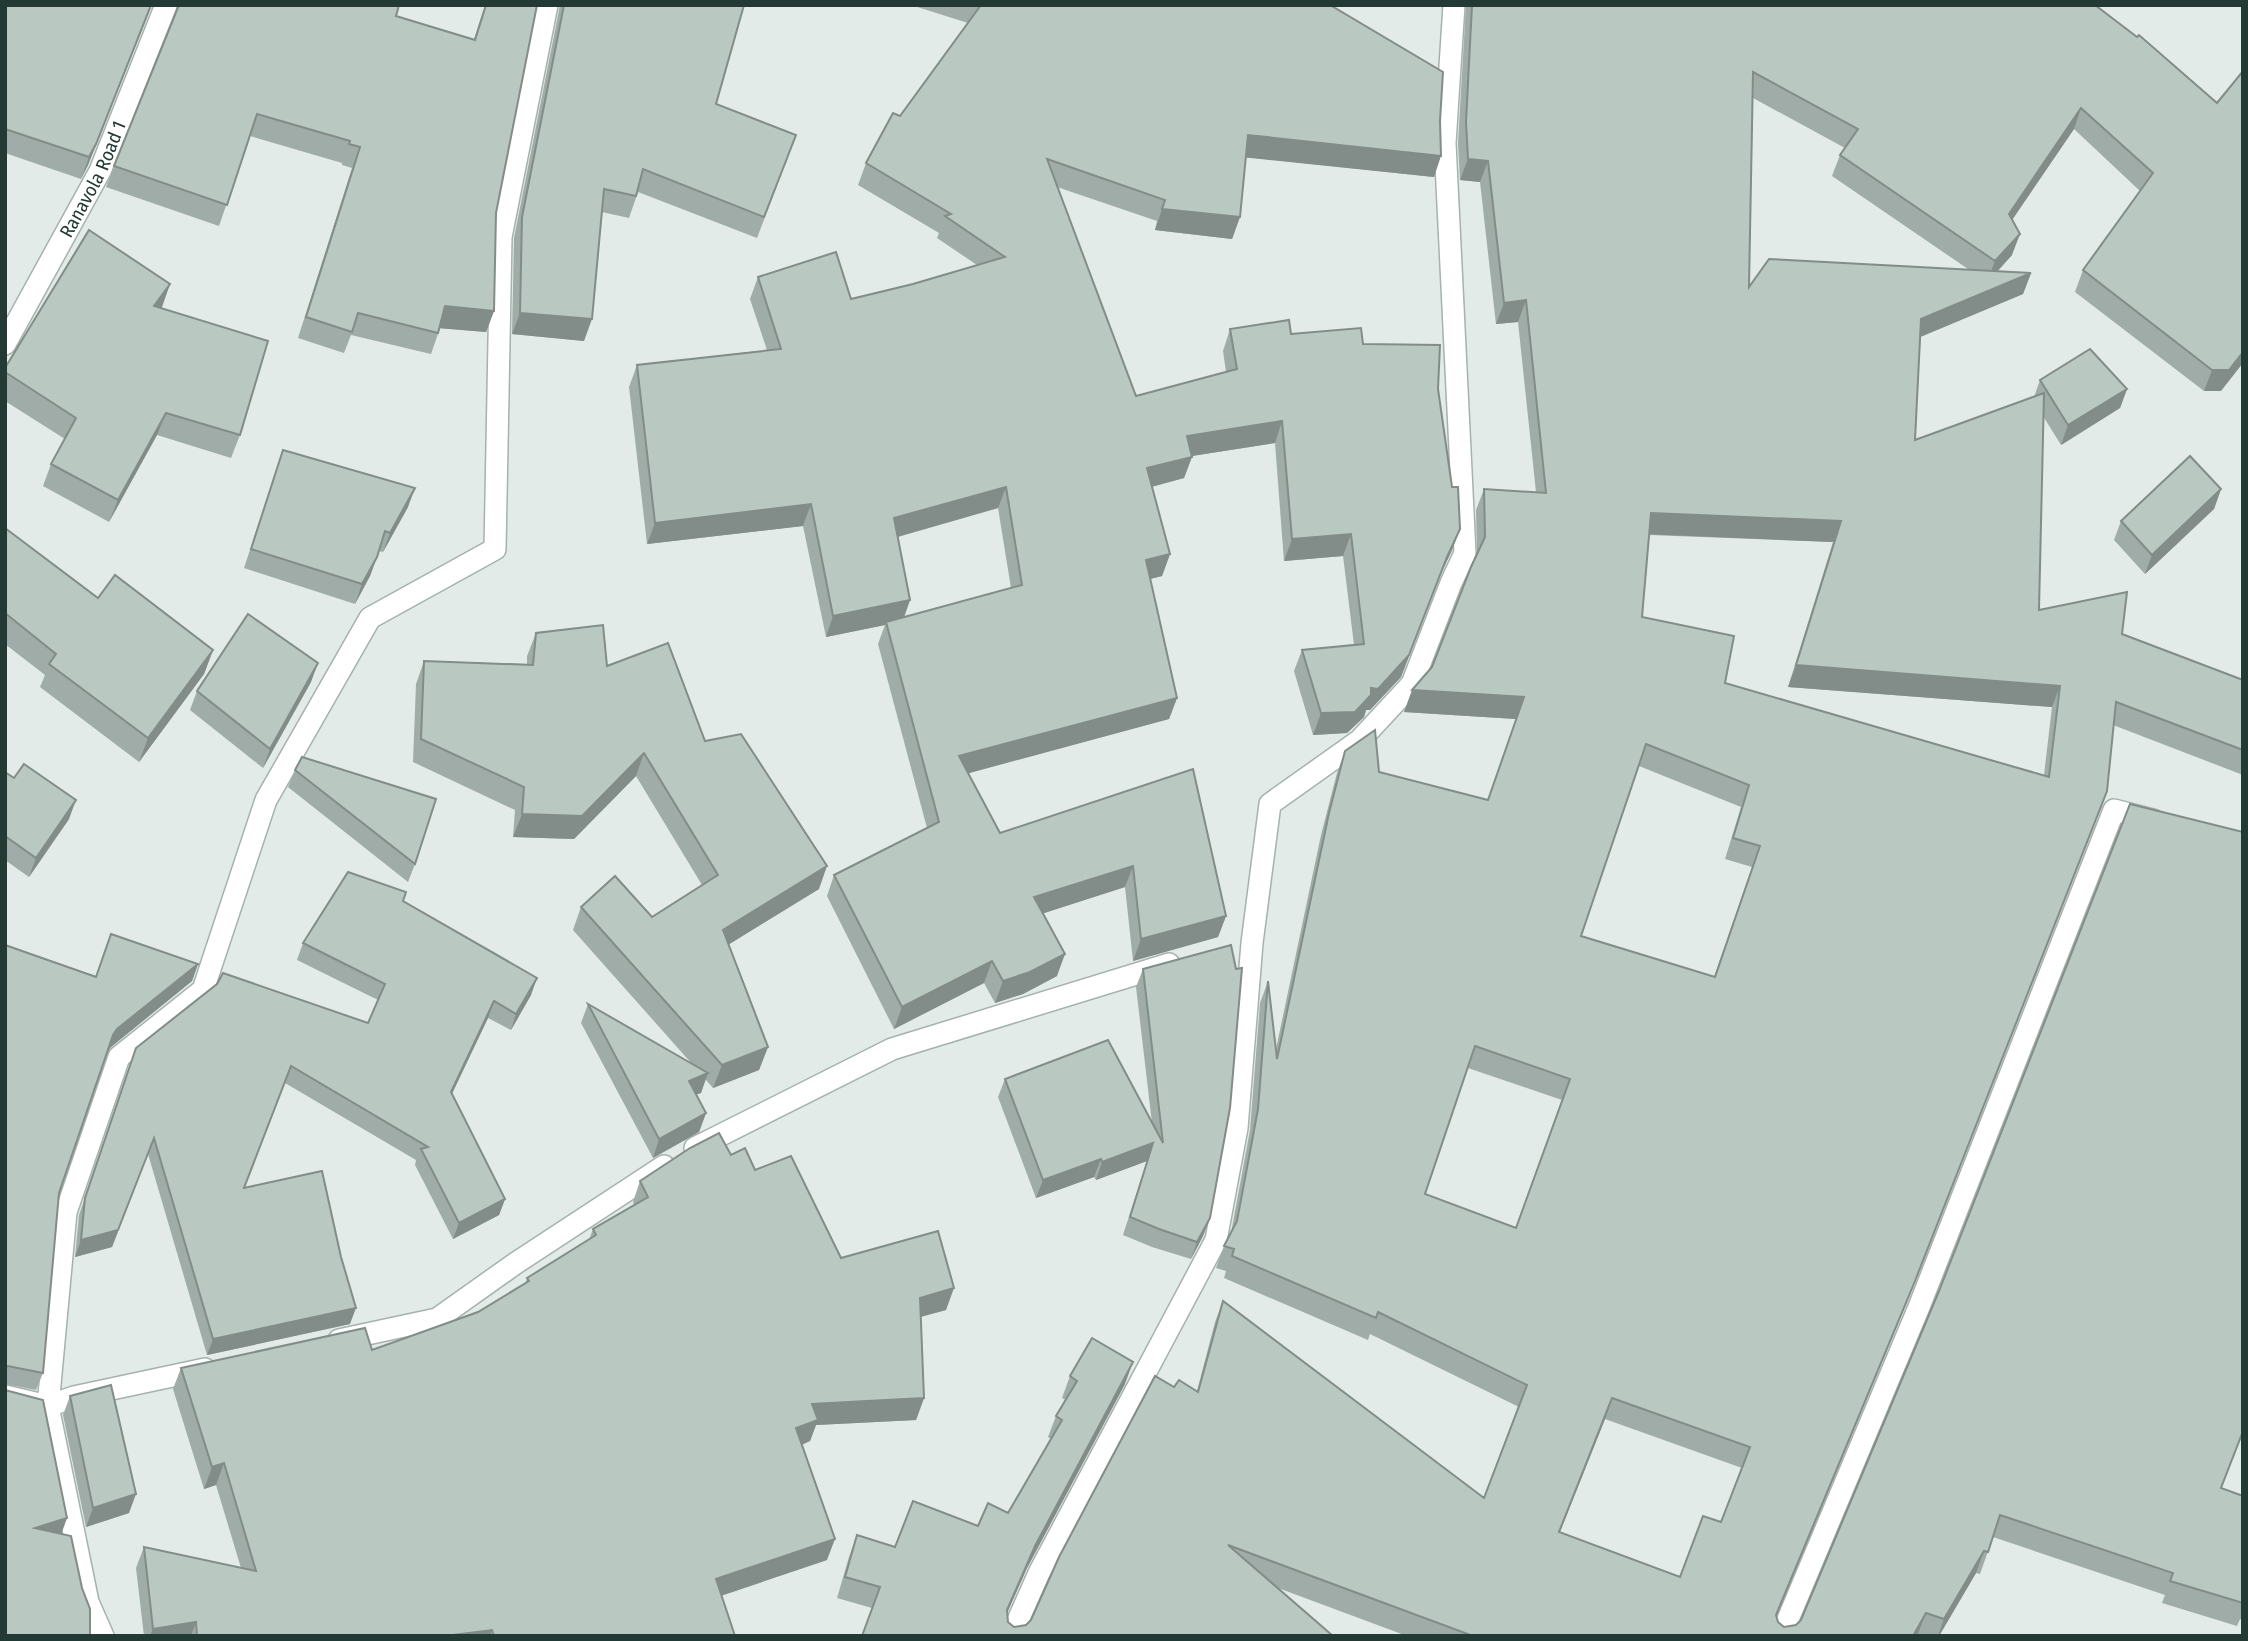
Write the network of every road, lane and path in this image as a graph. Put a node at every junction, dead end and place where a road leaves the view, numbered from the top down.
1 (166, 5) edge
2 (547, 5) edge
3 (1454, 5) edge
4 (5, 344) edge
5 (2178, 827) edge
6 (1252, 943) junction
7 (1230, 948) edge
8 (1184, 960) edge
9 (316, 1345) edge
10 (222, 1365) edge
11 (5, 1396) edge
12 (48, 1406) junction
13 (103, 1636) edge
14 (1011, 1636) edge
15 (1781, 1636) edge

1 - 4 street, Ranavola Road 1
2 - 12 street
3 - 6 street
5 - 15 street
6 - 7 street
6 - 14 street
8 - 9 street
10 - 12 street
11 - 12 street
12 - 13 street

